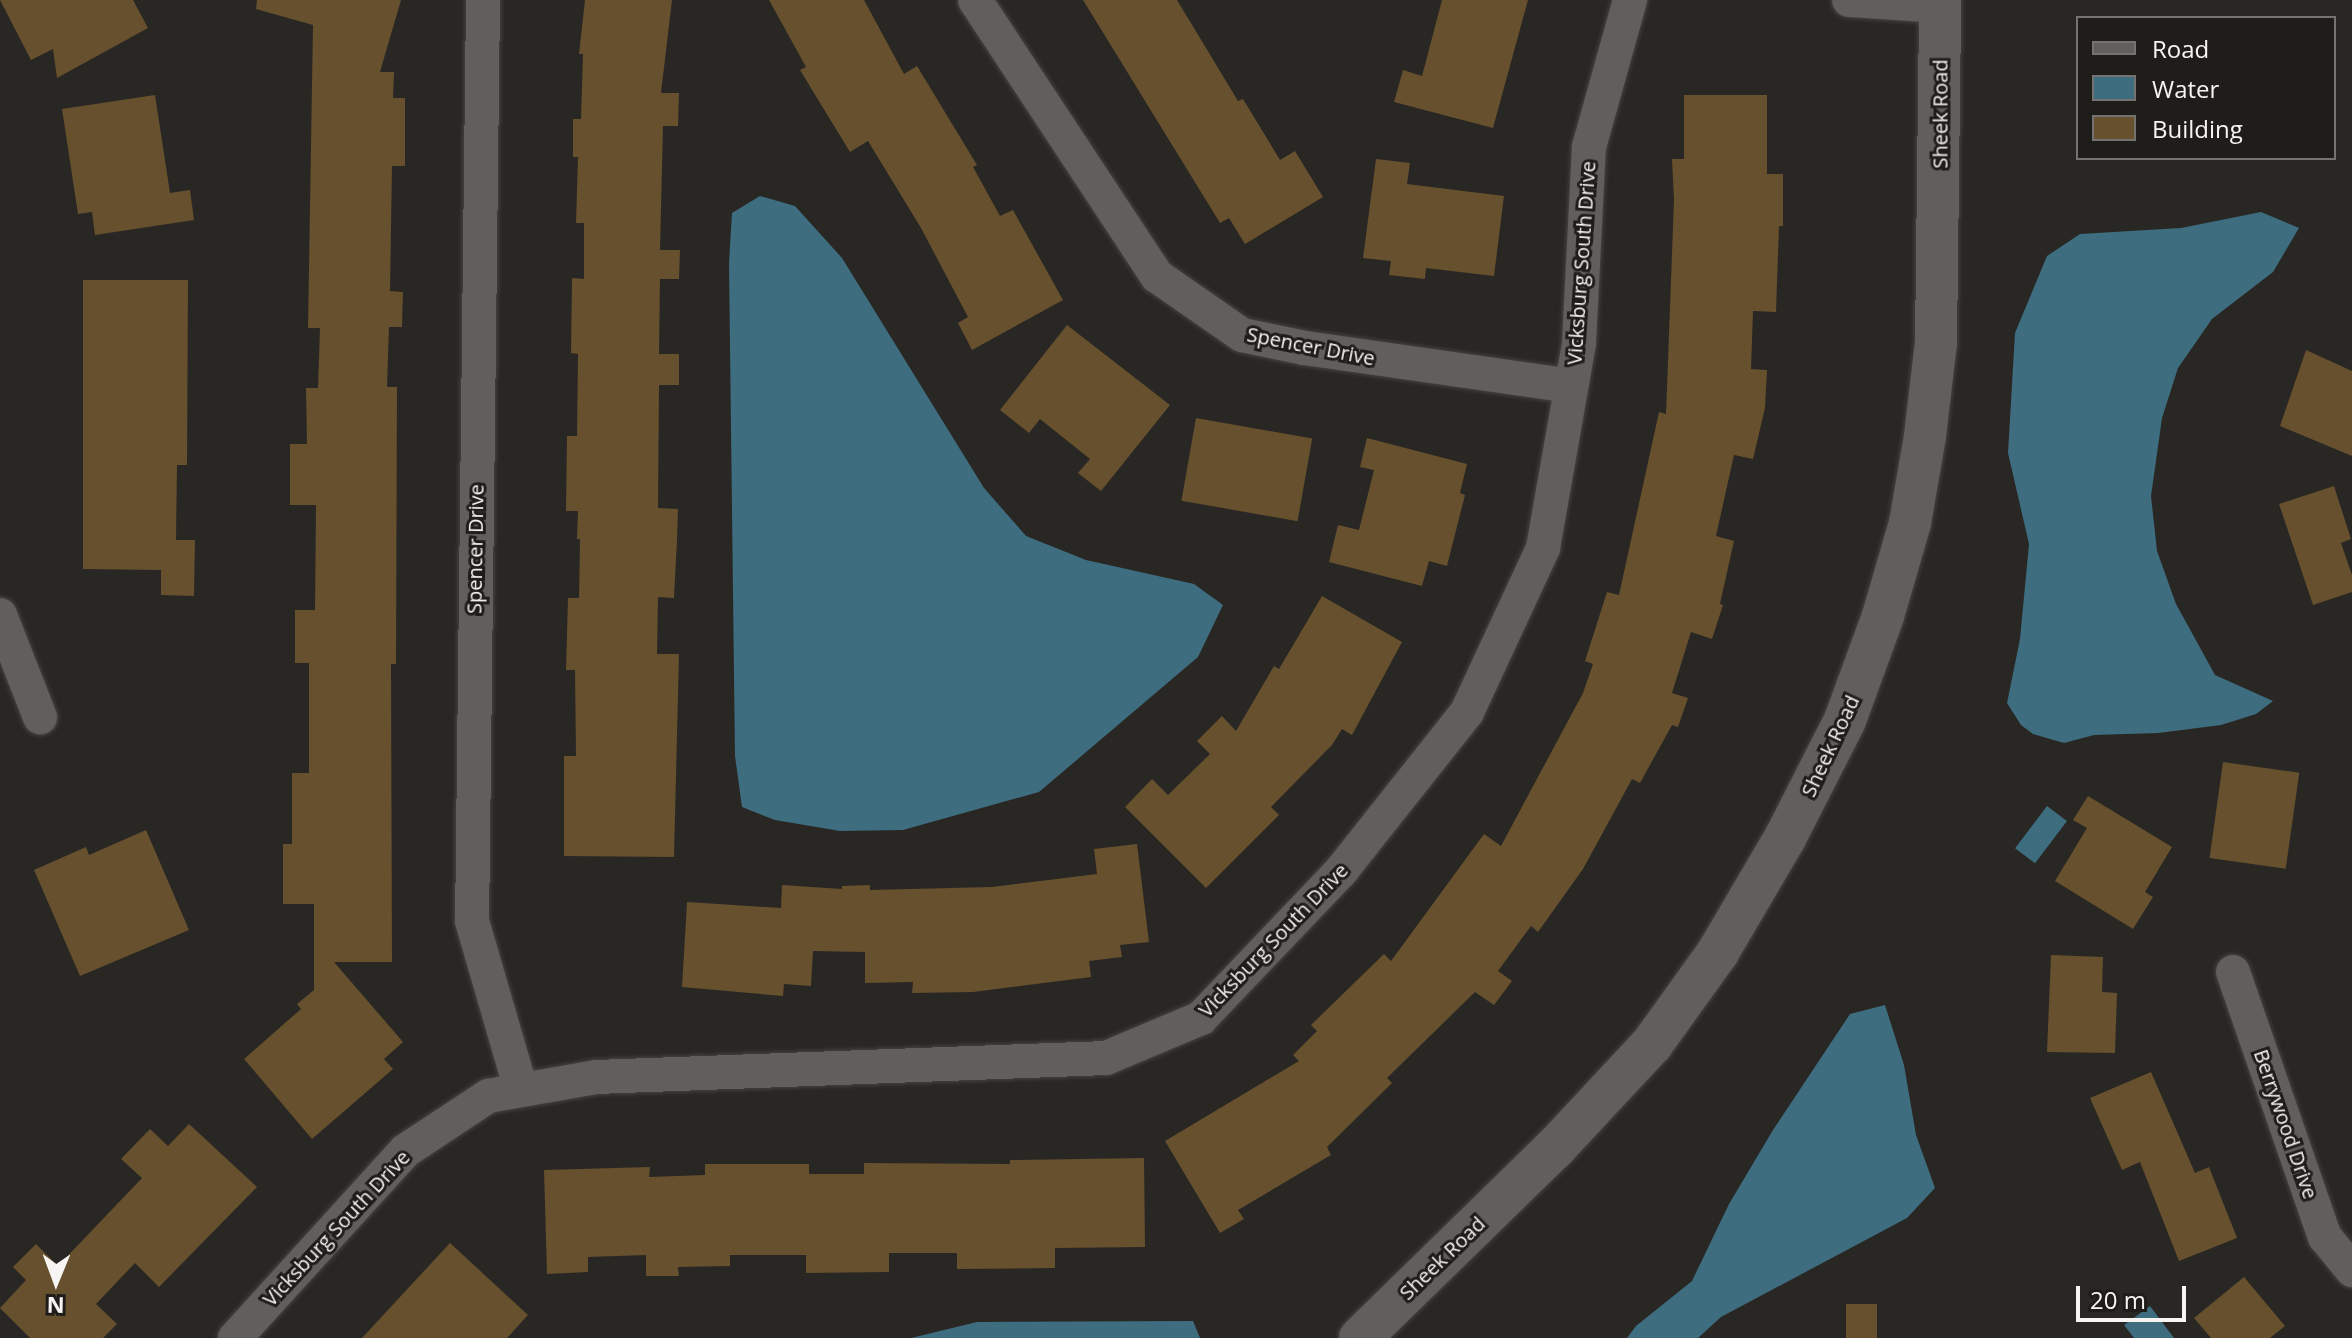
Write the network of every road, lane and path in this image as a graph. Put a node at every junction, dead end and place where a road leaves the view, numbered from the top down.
1 (483, 0) edge
2 (975, 0) edge
3 (1630, 0) edge
4 (1849, 0) edge
5 (1940, 3) edge
6 (1571, 386) junction
7 (0, 615) edge
8 (40, 717) dead end
9 (2233, 972) dead end
10 (521, 1090) junction
11 (2352, 1270) edge
12 (235, 1338) edge
13 (1360, 1338) edge

1 - 10 street, Spencer Drive
2 - 6 street, Spencer Drive
3 - 6 street, Vicksburg South Drive
4 - 5 street
5 - 13 street, Sheek Road
6 - 10 street, Vicksburg South Drive
7 - 8 street
9 - 11 street, Berrywood Drive
10 - 12 street, Vicksburg South Drive

